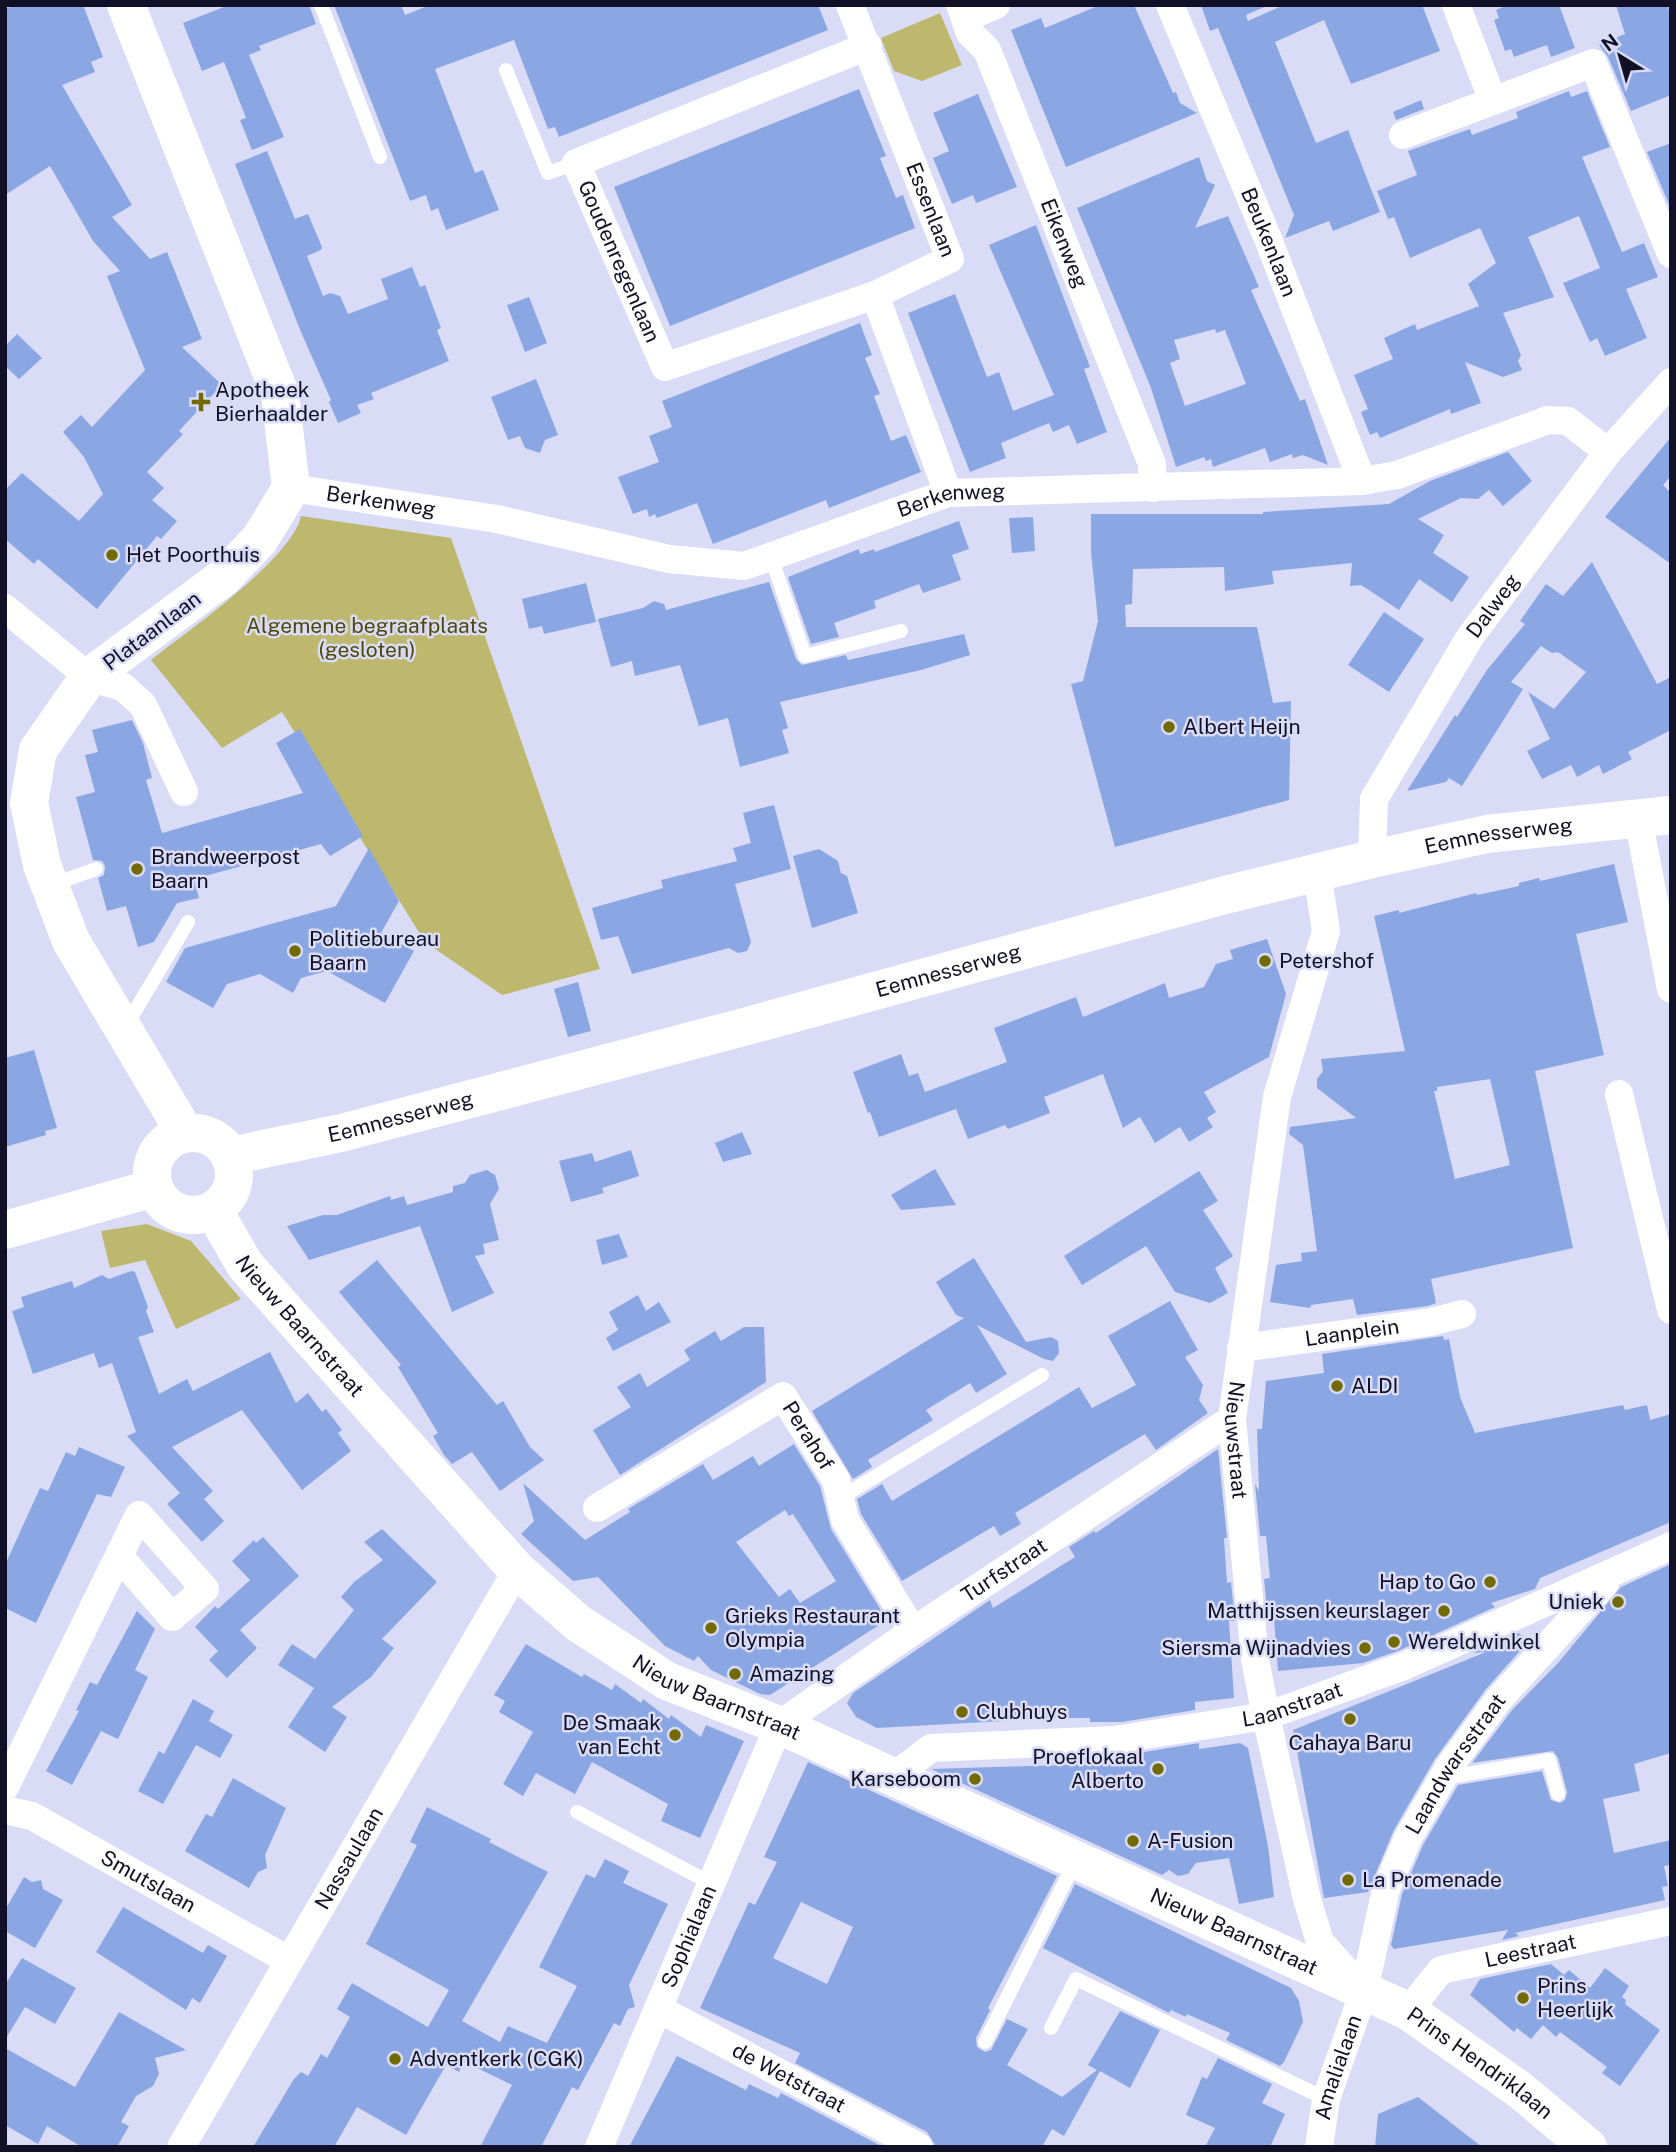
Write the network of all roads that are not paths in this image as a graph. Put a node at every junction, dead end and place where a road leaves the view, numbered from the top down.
1 (321, 5) edge
2 (850, 5) edge
3 (996, 5) edge
4 (1170, 5) edge
5 (1456, 5) edge
6 (128, 6) edge
7 (962, 12) edge
8 (868, 46) junction
9 (506, 70) dead end
10 (1493, 101) junction
11 (1403, 135) dead end
12 (380, 158) dead end
13 (576, 163) junction
14 (1671, 254) edge
15 (875, 295) junction
16 (1668, 393) edge
17 (1608, 452) junction
18 (1362, 481) junction
19 (291, 488) junction
20 (1153, 488) junction
21 (948, 493) junction
22 (771, 557) junction
23 (5, 608) edge
24 (901, 631) dead end
25 (89, 677) junction
26 (184, 792) dead end
27 (1654, 817) edge
28 (1372, 859) junction
29 (96, 869) dead end
30 (1317, 873) junction
31 (50, 886) junction
32 (188, 922) dead end
33 (1671, 989) edge
34 (124, 1030) junction
35 (1619, 1094) dead end
36 (185, 1133) junction
37 (230, 1156) junction
38 (154, 1188) junction
39 (214, 1211) junction
40 (5, 1230) edge
41 (1671, 1310) edge
42 (1462, 1314) dead end
43 (1241, 1348) junction
44 (1042, 1375) dead end
45 (1232, 1419) junction
46 (840, 1498) junction
47 (597, 1508) dead end
48 (1671, 1546) edge
49 (119, 1556) dead end
50 (517, 1570) junction
51 (1614, 1573) junction
52 (913, 1631) junction
53 (1266, 1716) junction
54 (779, 1725) junction
55 (893, 1777) junction
56 (1443, 1778) junction
57 (5, 1787) edge
58 (1558, 1794) dead end
59 (5, 1810) edge
60 (577, 1812) dead end
61 (1076, 1860) junction
62 (712, 1884) junction
63 (1671, 1921) edge
64 (288, 1960) junction
65 (1364, 1991) junction
66 (659, 2010) junction
67 (1408, 2011) junction
68 (1051, 2028) dead end
69 (985, 2042) dead end
70 (1326, 2099) junction
71 (181, 2147) edge
72 (599, 2147) edge
73 (919, 2147) edge
74 (1319, 2147) edge
75 (1588, 2147) edge

1 - 12 lane
2 - 8 street, Essenlaan
3 - 7 street
4 - 18 street, Beukenlaan
5 - 10 street
6 - 19 street
7 - 20 street, Eikenweg
8 - 13 street, Goudenregenlaan
8 - 15 street, Essenlaan
9 - 13 lane
10 - 11 street
10 - 14 street
13 - 15 street, Goudenregenlaan
15 - 21 street
16 - 17 street, Dalweg
17 - 18 street, Berkenweg
17 - 28 street, Dalweg
18 - 20 street, Berkenweg
19 - 22 street, Berkenweg
19 - 25 street, Plataanlaan
20 - 21 street, Berkenweg
21 - 22 street, Berkenweg
22 - 24 lane
23 - 25 street
25 - 26 street
25 - 31 street, Plataanlaan
27 - 28 street, Eemnesserweg
27 - 33 street
28 - 30 street, Eemnesserweg
29 - 31 lane
30 - 37 street, Eemnesserweg
30 - 43 street, Nieuwstraat
31 - 34 street, Plataanlaan
32 - 34 lane
34 - 36 street, Plataanlaan
35 - 41 street
36 - 37 street
36 - 38 street
37 - 39 street
38 - 39 street
38 - 40 street
39 - 50 street, Nieuw Baarnstraat
42 - 43 street, Laanplein
43 - 45 street, Nieuwstraat
44 - 46 lane
45 - 52 street, Turfstraat
45 - 53 street, Nieuwstraat
46 - 47 street, Perahof
46 - 52 street, Perahof
48 - 51 street, Laanstraat
49 - 57 street
50 - 54 street, Nieuw Baarnstraat
50 - 64 street, Nassaulaan
51 - 53 street, Laanstraat
51 - 56 street, Laandwarsstraat
52 - 54 street, Turfstraat
53 - 55 street, Laanstraat
53 - 65 street, Nieuwstraat
54 - 55 street, Nieuw Baarnstraat
54 - 62 street, Sophialaan
55 - 61 street, Nieuw Baarnstraat
56 - 58 lane
56 - 65 street, Laandwarsstraat
59 - 64 street, Smutslaan
60 - 62 lane
61 - 65 street, Nieuw Baarnstraat
61 - 69 lane
62 - 66 street, Sophialaan
63 - 67 street, Leestraat
64 - 71 street, Nassaulaan
65 - 67 street, Prins Hendriklaan
65 - 70 street, Amalialaan
66 - 72 street, Sophialaan
66 - 73 street, de Wetstraat
67 - 75 street, Prins Hendriklaan
68 - 70 lane
70 - 74 street, Amalialaan

